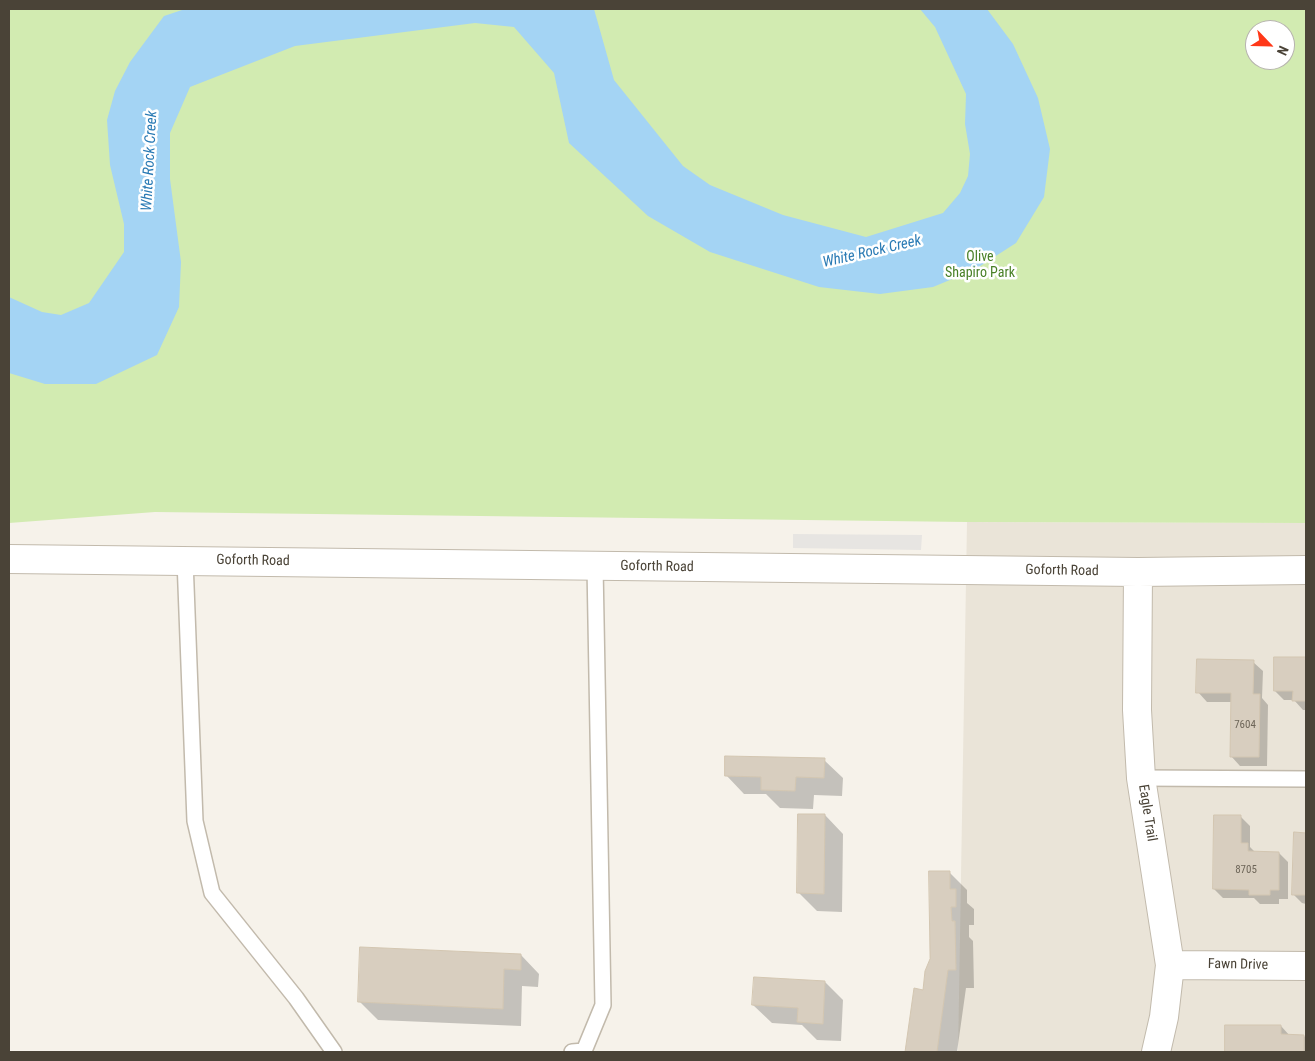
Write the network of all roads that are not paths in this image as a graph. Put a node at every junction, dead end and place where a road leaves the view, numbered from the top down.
1 (9, 559) edge
2 (185, 560) junction
3 (595, 566) junction
4 (1306, 570) edge
5 (1138, 572) junction
6 (1141, 778) junction
7 (1306, 779) edge
8 (1170, 965) junction
9 (1306, 966) edge
10 (334, 1052) edge
11 (572, 1052) edge
12 (1156, 1052) edge

1 - 2 street, Goforth Road
2 - 3 street, Goforth Road
2 - 10 lane
3 - 5 street, Goforth Road
3 - 11 lane
4 - 5 street, Goforth Road
5 - 6 street, Eagle Trail
6 - 7 lane
6 - 8 street, Eagle Trail
8 - 9 street, Fawn Drive
8 - 12 street, Eagle Trail

